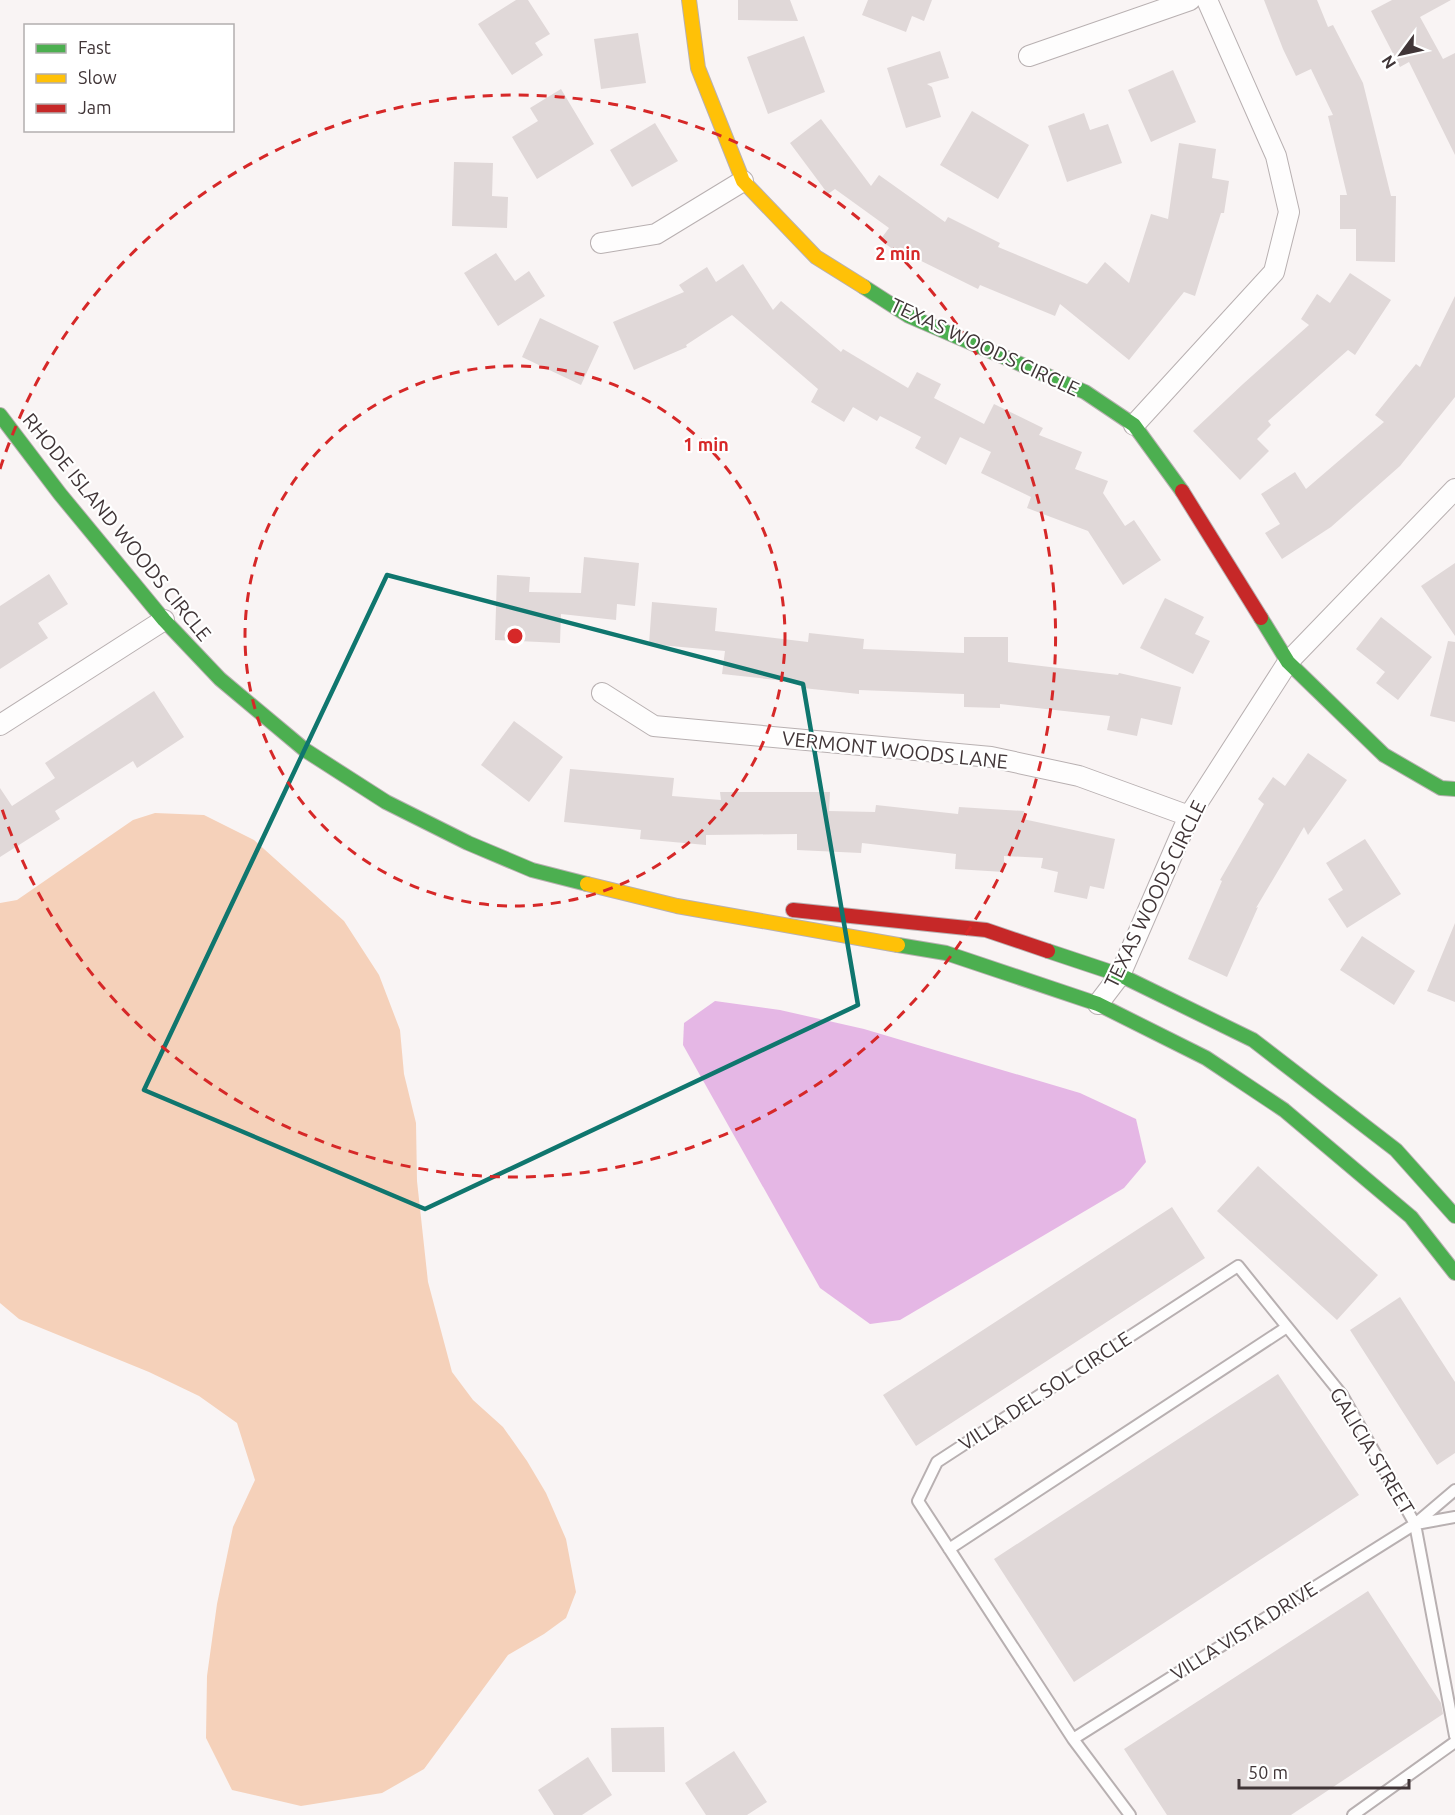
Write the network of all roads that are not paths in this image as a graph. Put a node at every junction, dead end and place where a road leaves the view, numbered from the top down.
1 (689, 0) edge
2 (1190, 0) edge
3 (1206, 0) edge
4 (1029, 56) dead end
5 (743, 181) junction
6 (601, 243) dead end
7 (0, 415) edge
8 (1134, 425) junction
9 (1455, 489) edge
10 (164, 620) junction
11 (1288, 662) junction
12 (602, 693) dead end
13 (0, 725) edge
14 (1455, 789) edge
15 (1190, 816) junction
16 (677, 906) junction
17 (1120, 975) junction
18 (1098, 1004) junction
19 (1455, 1216) edge
20 (1238, 1266) joint
21 (1455, 1273) edge
22 (1287, 1327) junction
23 (1455, 1490) edge
24 (1455, 1517) edge
25 (1415, 1524) junction
26 (949, 1549) junction
27 (1455, 1737) edge
28 (1073, 1739) junction
29 (1455, 1742) edge
30 (1130, 1815) edge
31 (1353, 1815) edge

1 - 5 street, TEXAS WOODS CIRCLE
2 - 4 street
3 - 8 street
5 - 6 street
5 - 8 street, TEXAS WOODS CIRCLE
7 - 10 street, RHODE ISLAND WOODS CIRCLE
8 - 11 street, TEXAS WOODS CIRCLE
9 - 11 street, TEXAS WOODS CIRCLE
10 - 13 street
10 - 16 street, RHODE ISLAND WOODS CIRCLE
11 - 14 street
11 - 15 street, TEXAS WOODS CIRCLE
12 - 15 street, VERMONT WOODS LANE
15 - 17 street, TEXAS WOODS CIRCLE
16 - 17 street, RHODE ISLAND WOODS CIRCLE
16 - 18 street, RHODE ISLAND WOODS CIRCLE
17 - 18 street, TEXAS WOODS CIRCLE
17 - 19 street, RHODE ISLAND WOODS CIRCLE
18 - 21 street, RHODE ISLAND WOODS CIRCLE
20 - 22 lane, GALICIA STREET
20 - 26 lane, VILLA DEL SOL CIRCLE
22 - 25 lane, GALICIA STREET
22 - 26 lane
23 - 25 lane, VILLA VISTA DRIVE
24 - 25 lane, VILLA VISTA DRIVE
25 - 27 lane, GALICIA STREET
25 - 28 lane, VILLA VISTA DRIVE
26 - 28 lane, VILLA DEL SOL CIRCLE
28 - 30 lane, VILLA DEL SOL CIRCLE
29 - 31 lane

